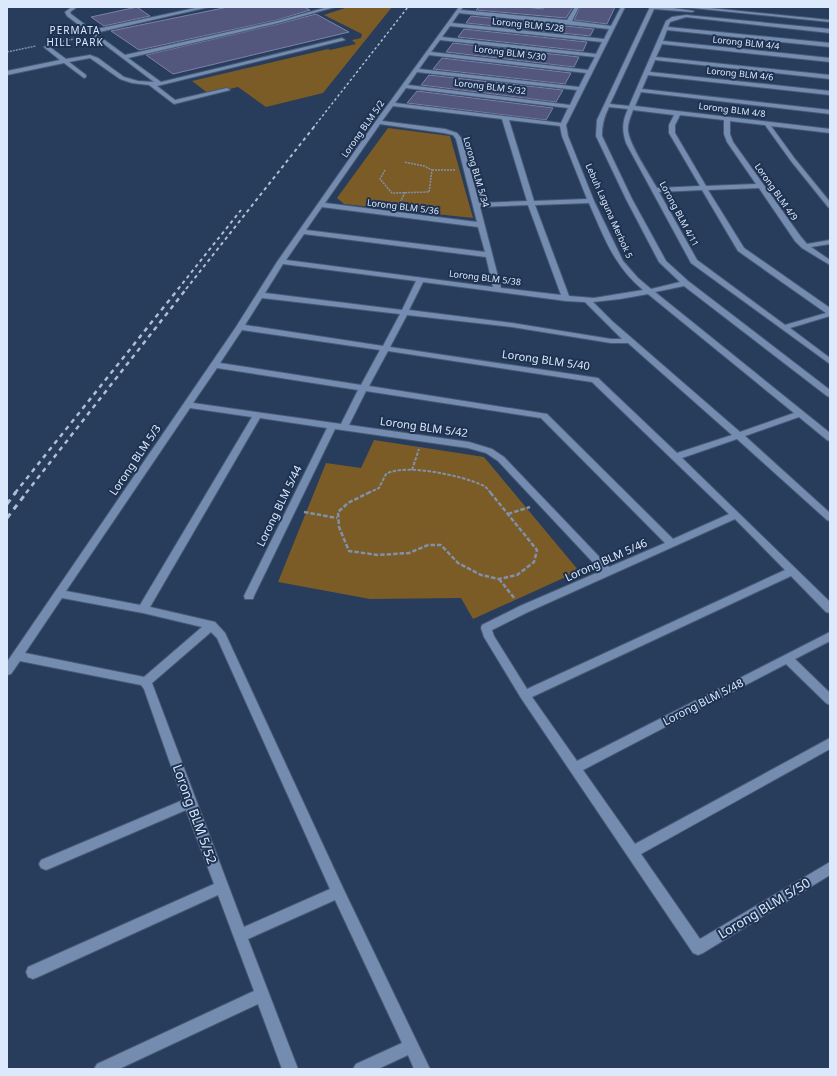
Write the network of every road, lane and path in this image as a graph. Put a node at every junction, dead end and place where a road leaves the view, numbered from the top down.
1 (75, 7) edge
2 (207, 7) edge
3 (333, 7) edge
4 (577, 7) edge
5 (623, 7) edge
6 (652, 7) edge
7 (685, 7) edge
8 (738, 7) edge
9 (756, 8) edge
10 (459, 9) edge
11 (830, 15) edge
12 (830, 21) edge
13 (569, 22) junction
14 (450, 24) junction
15 (830, 24) edge
16 (612, 28) junction
17 (664, 28) junction
18 (830, 31) edge
19 (91, 32) junction
20 (439, 38) junction
21 (342, 40) dead end
22 (605, 41) junction
23 (660, 42) junction
24 (830, 46) edge
25 (47, 47) dead end
26 (429, 53) junction
27 (597, 56) junction
28 (124, 57) junction
29 (653, 58) junction
30 (64, 60) junction
31 (830, 60) edge
32 (417, 70) junction
33 (589, 72) junction
34 (7, 73) edge
35 (647, 73) junction
36 (84, 76) dead end
37 (830, 78) edge
38 (151, 84) junction
39 (160, 84) junction
40 (405, 86) junction
41 (580, 89) junction
42 (226, 90) dead end
43 (640, 90) junction
44 (830, 93) edge
45 (391, 104) junction
46 (608, 105) junction
47 (572, 107) junction
48 (632, 108) junction
49 (830, 112) edge
50 (678, 113) junction
51 (505, 118) junction
52 (727, 119) junction
53 (378, 122) junction
54 (767, 124) junction
55 (563, 126) junction
56 (830, 131) edge
57 (404, 162) dead end
58 (467, 169) junction
59 (385, 170) dead end
60 (432, 170) junction
61 (760, 186) junction
62 (705, 188) junction
63 (655, 190) junction
64 (591, 201) junction
65 (531, 203) junction
66 (322, 205) junction
67 (476, 205) junction
68 (830, 206) edge
69 (482, 225) junction
70 (302, 232) junction
71 (830, 242) edge
72 (805, 246) junction
73 (490, 255) junction
74 (281, 262) junction
75 (830, 263) edge
76 (420, 280) junction
77 (685, 283) junction
78 (498, 290) junction
79 (650, 291) junction
80 (260, 294) junction
81 (566, 298) junction
82 (588, 301) junction
83 (406, 312) junction
84 (830, 313) edge
85 (240, 327) junction
86 (785, 327) junction
87 (630, 341) junction
88 (385, 349) junction
89 (830, 362) edge
90 (214, 365) junction
91 (362, 389) junction
92 (830, 394) edge
93 (187, 405) junction
94 (800, 414) junction
95 (258, 415) junction
96 (332, 426) junction
97 (343, 428) junction
98 (739, 436) junction
99 (422, 438) junction
100 (830, 438) edge
101 (676, 457) junction
102 (412, 470) junction
103 (542, 504) junction
104 (290, 510) junction
105 (508, 514) junction
106 (736, 515) junction
107 (337, 518) junction
108 (830, 518) edge
109 (672, 544) junction
110 (792, 571) junction
111 (608, 572) junction
112 (499, 579) junction
113 (59, 594) junction
114 (249, 596) dead end
115 (143, 609) junction
116 (524, 609) junction
117 (830, 609) edge
118 (211, 625) junction
119 (830, 636) edge
120 (17, 656) junction
121 (788, 659) junction
122 (7, 671) edge
123 (145, 682) junction
124 (525, 696) junction
125 (830, 700) edge
126 (830, 744) edge
127 (575, 768) junction
128 (190, 803) junction
129 (633, 852) junction
130 (46, 864) dead end
131 (830, 868) edge
132 (222, 887) junction
133 (338, 892) junction
134 (240, 936) junction
135 (33, 972) dead end
136 (262, 995) junction
137 (411, 1046) junction
138 (102, 1069) edge
139 (290, 1069) edge
140 (361, 1069) edge
141 (422, 1069) edge

1 - 19 street
2 - 19 street
3 - 28 street
4 - 13 street
5 - 16 street
6 - 15 street
6 - 46 street
7 - 12 street
8 - 9 street
9 - 11 street
10 - 13 street
10 - 14 street, Lorong BLM 5/2
13 - 16 street
14 - 20 street, Lorong BLM 5/2
14 - 22 street, Lorong BLM 5/28
16 - 22 street
17 - 18 street
17 - 23 street, Lorong BLM 4/11
17 - 24 street
19 - 28 street
20 - 26 street, Lorong BLM 5/2
20 - 27 street
21 - 39 street
22 - 27 street
23 - 29 street, Lorong BLM 4/11
23 - 31 street, Lorong BLM 4/4
25 - 30 street
26 - 32 street, Lorong BLM 5/2
26 - 33 street, Lorong BLM 5/30
27 - 33 street
28 - 39 street
29 - 35 street, Lorong BLM 4/11
29 - 37 street
30 - 34 street
30 - 36 street
30 - 38 street
32 - 40 street, Lorong BLM 5/2
32 - 41 street
33 - 41 street
35 - 43 street, Lorong BLM 4/11
35 - 44 street, Lorong BLM 4/6
38 - 39 street
38 - 42 street
40 - 45 street, Lorong BLM 5/2
40 - 47 street, Lorong BLM 5/32
41 - 47 street
43 - 48 street, Lorong BLM 4/11
43 - 49 street
45 - 51 street
45 - 53 street, Lorong BLM 5/2
46 - 48 street, Lorong BLM 4/8
46 - 77 street
47 - 55 street
48 - 50 street, Lorong BLM 4/8
48 - 63 street, Lorong BLM 4/11
50 - 52 street, Lorong BLM 4/8
50 - 62 street
51 - 55 street
51 - 65 street
52 - 54 street, Lorong BLM 4/8
52 - 61 street, Lorong BLM 4/9
53 - 58 street, Lorong BLM 5/34
53 - 66 street, Lorong BLM 5/2
54 - 56 street, Lorong BLM 4/8
54 - 68 street
55 - 64 street, Lebuh Laguna Merbok 5
57 - 60 path
58 - 60 path
58 - 67 street, Lorong BLM 5/34
59 - 60 path
61 - 62 street
61 - 72 street, Lorong BLM 4/9
62 - 63 street
62 - 84 street
63 - 86 street, Lorong BLM 4/11
64 - 65 street
64 - 79 street, Lebuh Laguna Merbok 5
65 - 67 street
65 - 81 street
66 - 69 street, Lorong BLM 5/36
66 - 70 street, Lorong BLM 5/2
67 - 69 street, Lorong BLM 5/34
69 - 73 street, Lorong BLM 5/34
70 - 73 street
70 - 74 street, Lorong BLM 5/2
71 - 72 street
72 - 75 street, Lorong BLM 4/9
73 - 78 street, Lorong BLM 5/34
74 - 76 street, Lorong BLM 5/38
74 - 80 street, Lorong BLM 5/3
76 - 78 street, Lorong BLM 5/38
76 - 83 street
77 - 79 street, Lorong BLM 5/38
77 - 92 street
78 - 81 street, Lorong BLM 5/38
79 - 82 street, Lorong BLM 5/38
79 - 94 street, Lebuh Laguna Merbok 5
80 - 83 street
80 - 85 street, Lorong BLM 5/3
81 - 82 street, Lorong BLM 5/38
82 - 87 street
83 - 87 street
83 - 88 street
84 - 86 street
85 - 88 street, Lorong BLM 5/40
85 - 90 street, Lorong BLM 5/3
86 - 89 street, Lorong BLM 4/11
87 - 98 street
88 - 91 street
88 - 101 street, Lorong BLM 5/40
90 - 91 street
90 - 93 street, Lorong BLM 5/3
91 - 97 street
91 - 109 street
93 - 95 street, Lorong BLM 5/42
93 - 113 street, Lorong BLM 5/3
94 - 98 street
94 - 100 street, Lebuh Laguna Merbok 5
95 - 96 street, Lorong BLM 5/42
95 - 115 street
96 - 97 street, Lorong BLM 5/42
96 - 104 street, Lorong BLM 5/44
97 - 99 street, Lorong BLM 5/42
98 - 101 street
98 - 108 street
99 - 102 path
99 - 103 street, Lorong BLM 5/42
101 - 106 street, Lorong BLM 5/40
102 - 105 path
102 - 107 path
103 - 105 path
103 - 111 street, Lorong BLM 5/42
104 - 107 path
104 - 114 street, Lorong BLM 5/44
105 - 112 path
106 - 109 street, Lorong BLM 5/46
106 - 110 street, Lorong BLM 5/40
107 - 112 path
109 - 111 street, Lorong BLM 5/46
110 - 117 street, Lorong BLM 5/40
110 - 124 street
111 - 116 street, Lorong BLM 5/46
112 - 116 path
113 - 115 street
113 - 120 street, Lorong BLM 5/3
115 - 118 street
116 - 124 street, Lorong BLM 5/46
118 - 123 street
118 - 133 street
119 - 121 street, Lorong BLM 5/48
120 - 122 street, Lorong BLM 5/3
120 - 123 street
121 - 125 street
121 - 127 street, Lorong BLM 5/48
123 - 128 street, Lorong BLM 5/52
124 - 127 street
126 - 129 street
127 - 129 street
128 - 130 street
128 - 132 street, Lorong BLM 5/52
129 - 131 street, Lorong BLM 5/50
132 - 134 street, Lorong BLM 5/52
132 - 135 street
133 - 134 street
133 - 137 street
134 - 136 street, Lorong BLM 5/52
136 - 138 street
136 - 139 street, Lorong BLM 5/52
137 - 140 street
137 - 141 street

